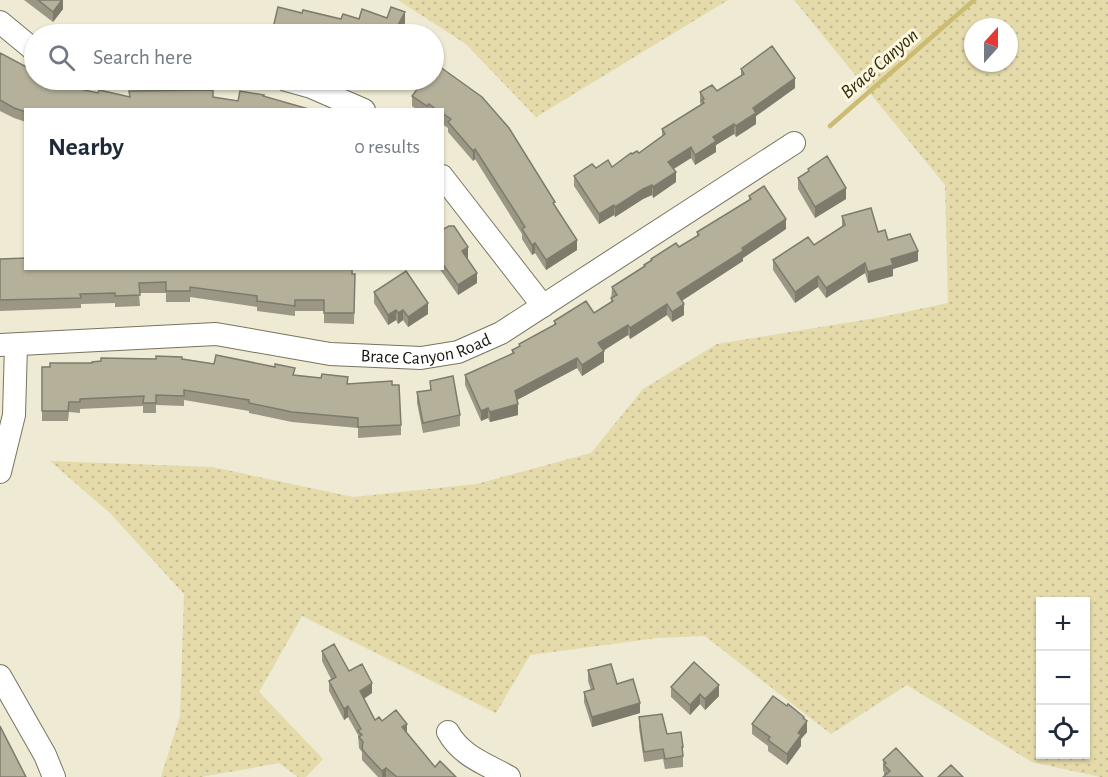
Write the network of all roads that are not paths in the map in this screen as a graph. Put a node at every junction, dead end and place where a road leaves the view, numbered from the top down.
1 (0, 22) edge
2 (24, 42) edge
3 (318, 90) edge
4 (359, 108) edge
5 (794, 142) dead end
6 (444, 179) edge
7 (543, 306) junction
8 (8, 345) edge
9 (0, 472) edge
10 (0, 676) edge
11 (448, 732) dead end
12 (54, 777) edge
13 (509, 777) edge

1 - 2 street
3 - 4 street
5 - 7 street, Brace Canyon Road
6 - 7 street
7 - 8 street, Brace Canyon Road
8 - 9 street
10 - 12 street
11 - 13 street

